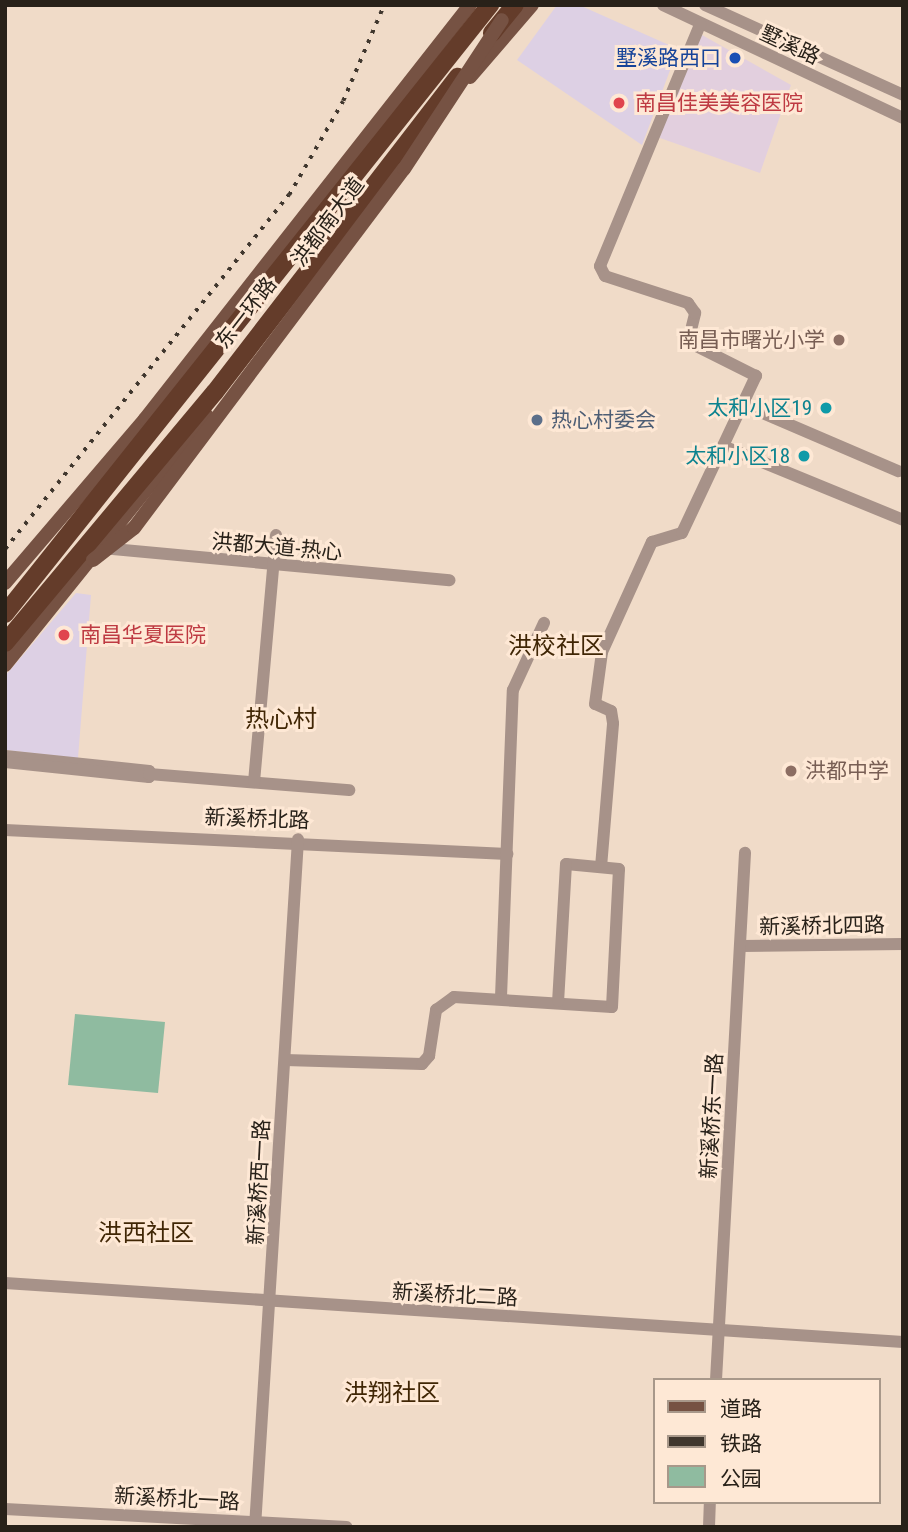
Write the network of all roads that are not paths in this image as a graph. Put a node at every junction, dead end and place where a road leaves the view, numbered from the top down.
1 (470, 5) edge
2 (490, 5) edge
3 (515, 5) edge
4 (532, 5) edge
5 (663, 5) edge
6 (705, 5) edge
7 (502, 20) junction
8 (700, 24) junction
9 (903, 95) edge
10 (903, 118) edge
11 (744, 405) junction
12 (723, 446) junction
13 (898, 471) dead end
14 (903, 520) edge
15 (276, 535) dead end
16 (97, 554) junction
17 (273, 567) junction
18 (450, 580) dead end
19 (5, 583) edge
20 (5, 614) edge
21 (544, 623) dead end
22 (5, 643) edge
23 (5, 665) edge
24 (5, 756) edge
25 (5, 762) edge
26 (149, 774) junction
27 (254, 782) junction
28 (349, 790) dead end
29 (5, 830) edge
30 (298, 839) junction
31 (507, 853) junction
32 (744, 853) dead end
33 (601, 867) junction
34 (903, 944) edge
35 (741, 946) junction
36 (501, 997) junction
37 (558, 1001) junction
38 (285, 1060) junction
39 (5, 1283) edge
40 (272, 1304) junction
41 (719, 1329) junction
42 (903, 1342) edge
43 (716, 1378) edge
44 (710, 1504) edge
45 (5, 1509) edge
46 (255, 1525) edge
47 (347, 1527) edge
48 (709, 1527) edge

1 - 19 main road, 洪都南大道
2 - 20 highway, 东一环路
3 - 7 highway, 东一环路
4 - 16 main road, 洪都南大道
5 - 8 street, 墅溪路
6 - 9 street, 墅溪路
7 - 16 main road, bridge
7 - 22 highway, 东一环路, bridge
8 - 10 street, 墅溪路
8 - 11 street
11 - 12 street
11 - 13 street
12 - 14 street
12 - 33 street
15 - 17 street
16 - 17 street, 洪都大道-热心
16 - 23 main road, 洪都南大道
17 - 18 street, 洪都大道-热心
17 - 27 street
21 - 31 street
24 - 26 street
25 - 26 street
26 - 27 street
27 - 28 street
29 - 30 street, 新溪桥北路
30 - 31 street, 新溪桥北路
30 - 38 street, 新溪桥西一路
31 - 36 street
32 - 35 street, 新溪桥东一路
33 - 37 street
33 - 37 street
34 - 35 street, 新溪桥北四路
35 - 41 street, 新溪桥东一路
36 - 37 street
36 - 38 street
38 - 40 street, 新溪桥西一路
39 - 40 street, 新溪桥北二路
40 - 41 street, 新溪桥北二路
40 - 46 street, 新溪桥西一路
41 - 42 street, 新溪桥北二路
41 - 43 street, 新溪桥东一路
44 - 48 street
45 - 46 street, 新溪桥北一路
46 - 47 street, 新溪桥北一路

